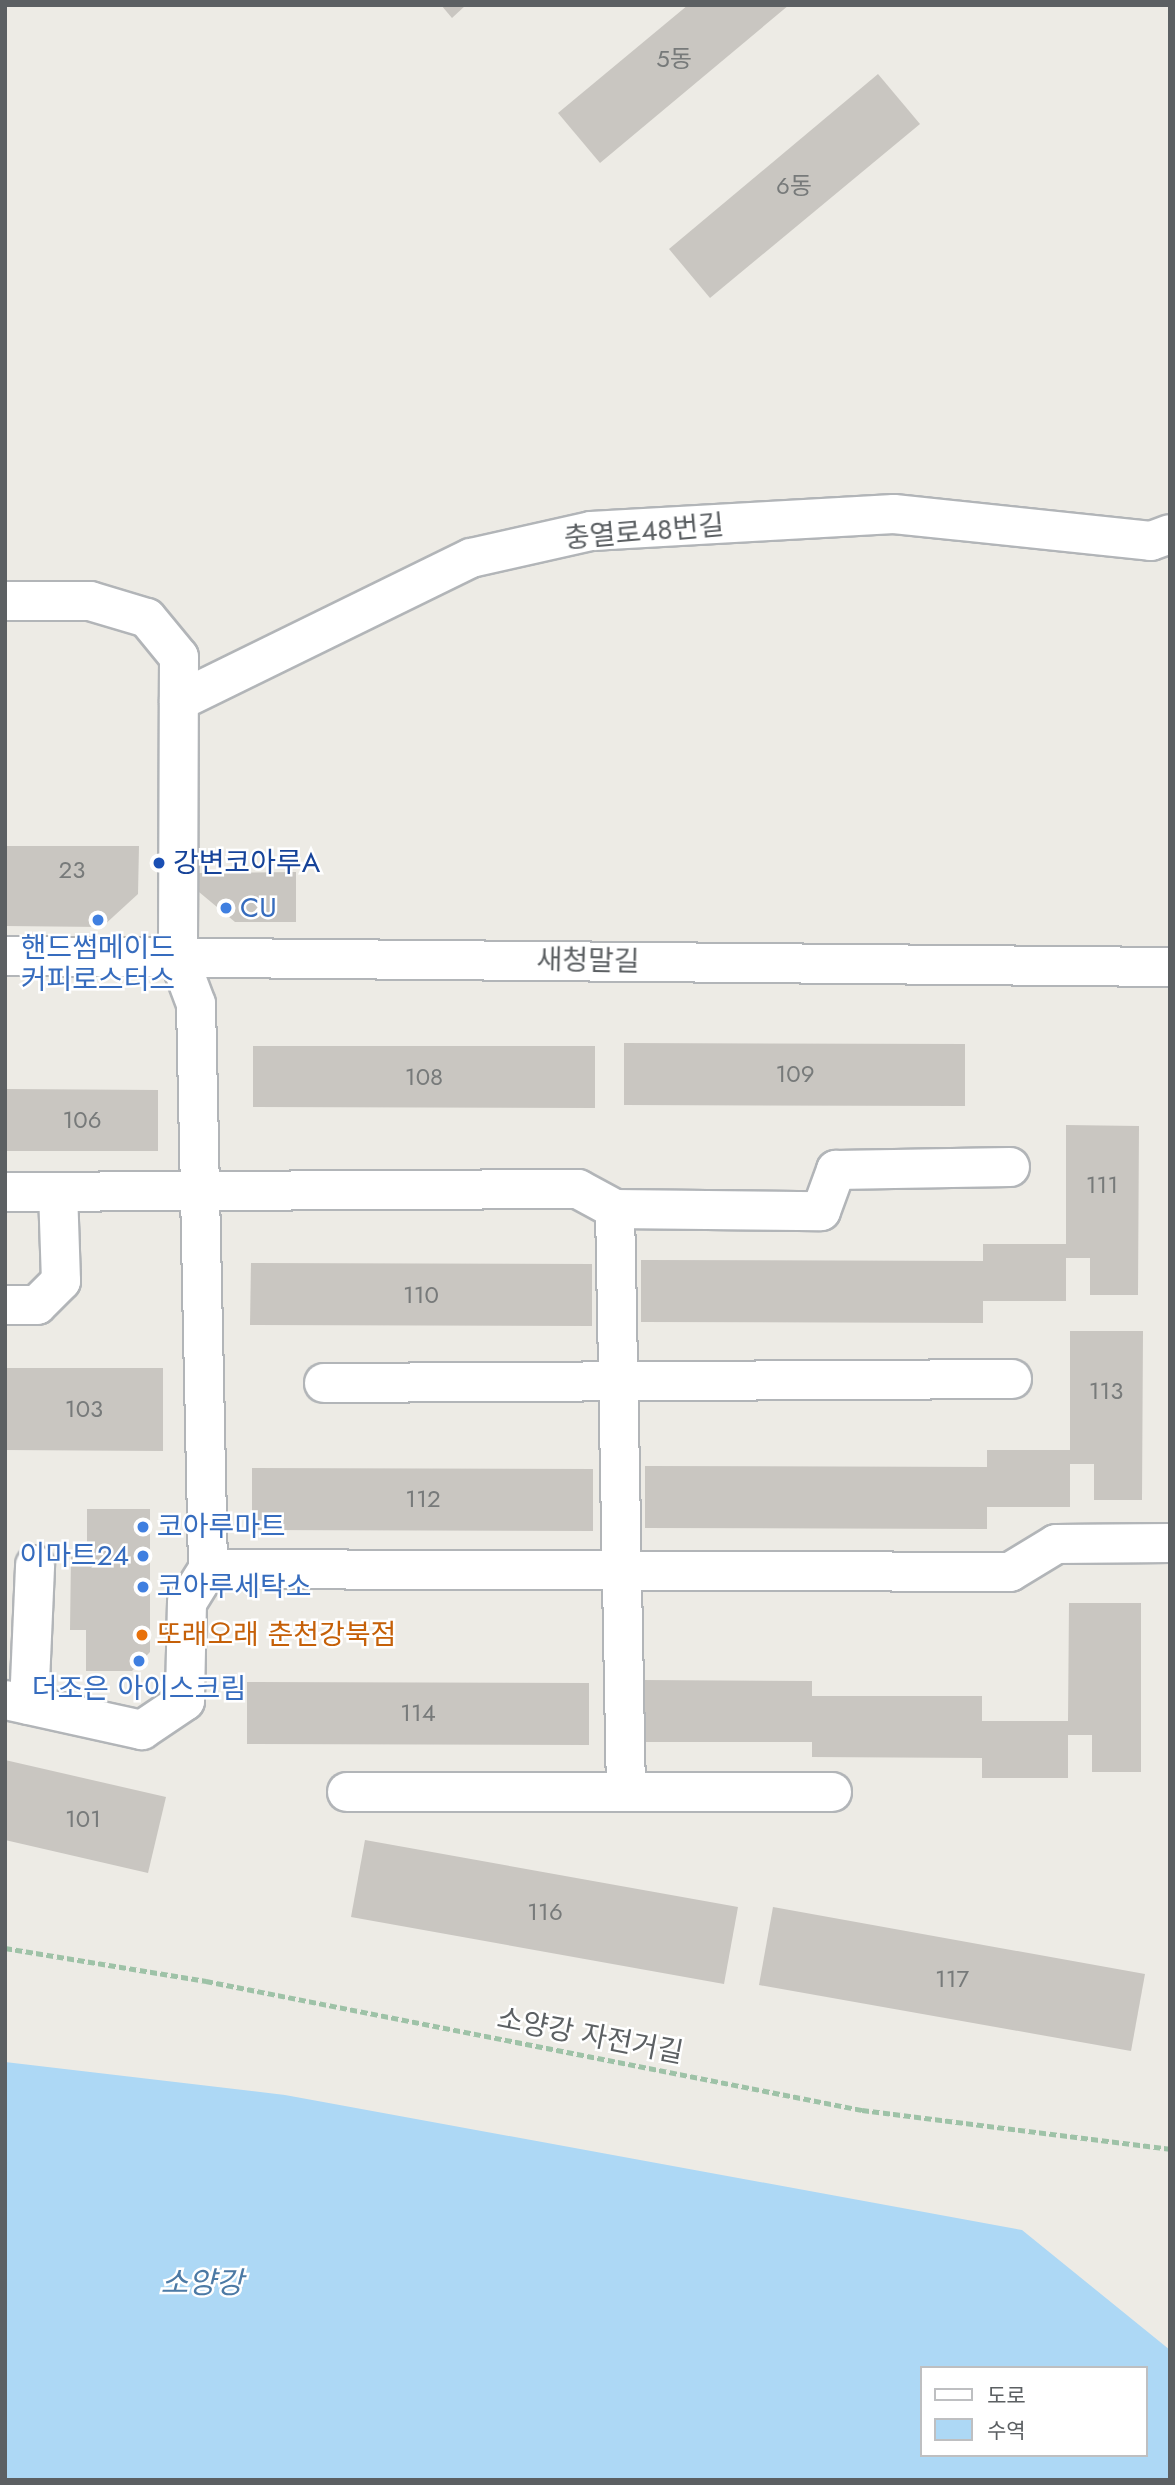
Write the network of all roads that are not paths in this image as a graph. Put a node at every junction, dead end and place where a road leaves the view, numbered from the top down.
1 (1170, 534) edge
2 (5, 601) edge
3 (179, 701) junction
4 (5, 956) edge
5 (178, 956) junction
6 (1170, 967) edge
7 (1010, 1167) dead end
8 (200, 1191) junction
9 (5, 1192) edge
10 (58, 1192) junction
11 (615, 1209) junction
12 (5, 1306) edge
13 (1012, 1379) dead end
14 (618, 1381) junction
15 (324, 1383) dead end
16 (1170, 1543) edge
17 (35, 1566) dead end
18 (208, 1569) junction
19 (621, 1570) junction
20 (17, 1702) edge
21 (347, 1792) dead end
22 (626, 1792) junction
23 (832, 1792) dead end

1 - 3 street, 충열로48번길
2 - 3 street
3 - 5 street
4 - 5 street, 새청말길
5 - 6 street, 새청말길
5 - 8 street
7 - 11 street
8 - 10 street
8 - 11 street
8 - 18 street
9 - 10 street
10 - 12 street
11 - 14 street
13 - 14 street
14 - 15 street
14 - 19 street
16 - 19 street
17 - 20 street
18 - 19 street
18 - 20 street
19 - 22 street
21 - 22 street
22 - 23 street

